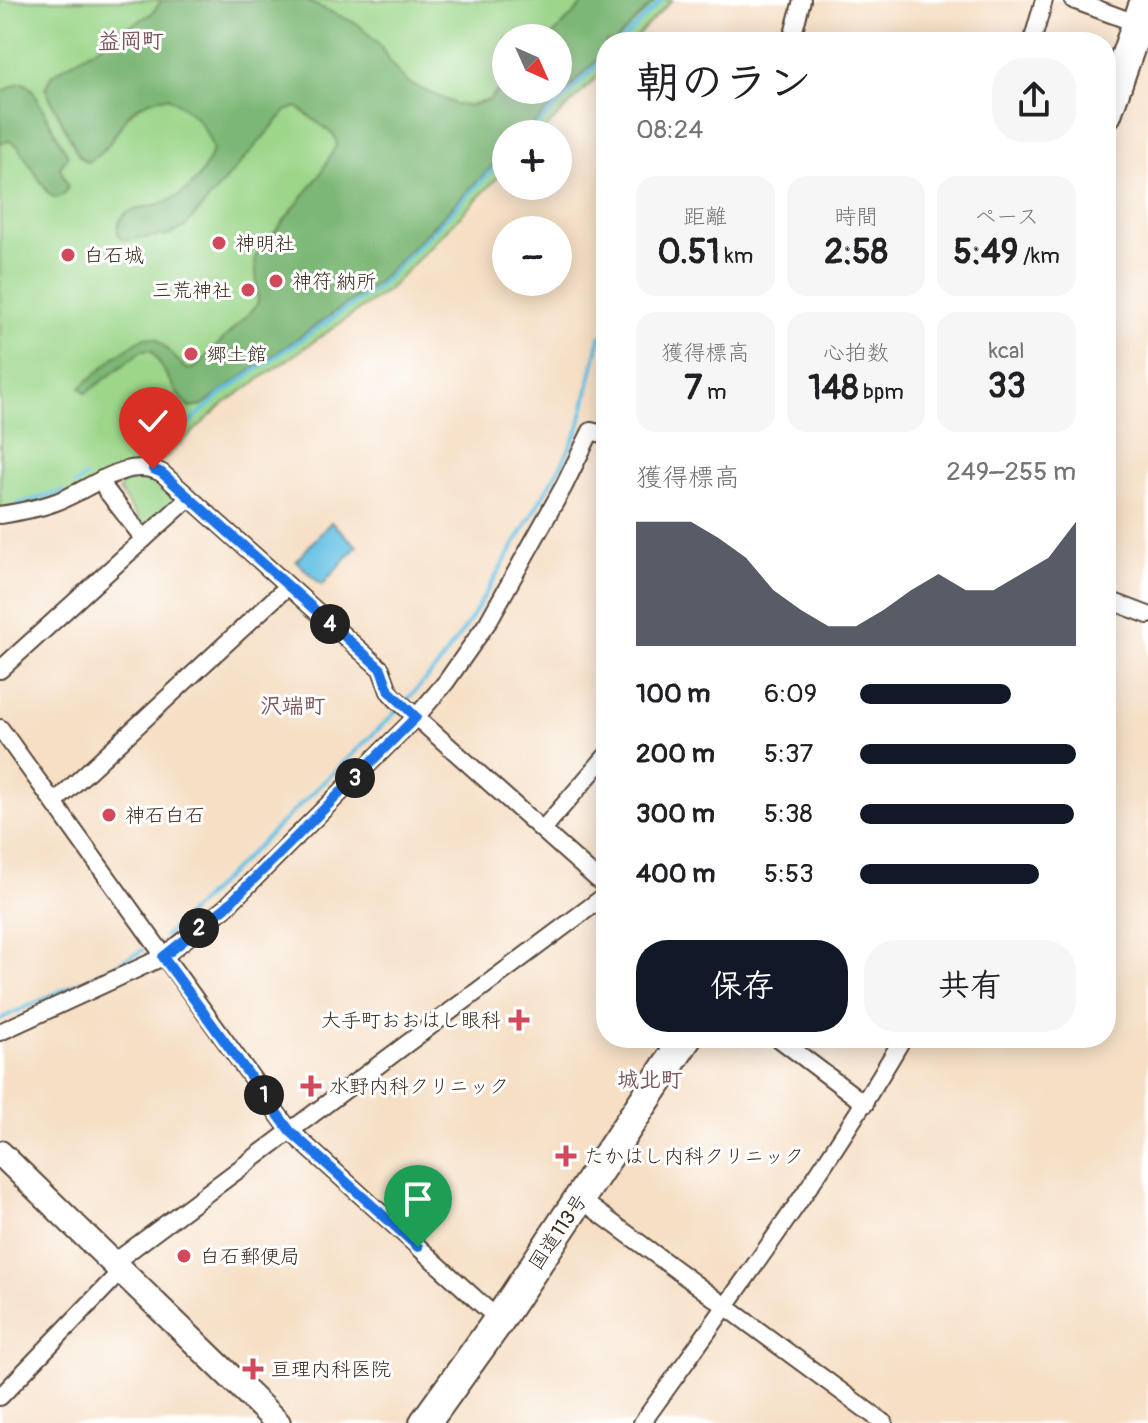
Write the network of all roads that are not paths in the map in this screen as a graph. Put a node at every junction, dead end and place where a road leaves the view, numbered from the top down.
1 (802, 0) edge
2 (1044, 0) edge
3 (1073, 0) edge
4 (1144, 15) edge
5 (794, 32) edge
6 (1035, 32) edge
7 (1116, 88) edge
8 (596, 432) edge
9 (102, 479) junction
10 (189, 498) junction
11 (0, 515) edge
12 (144, 539) junction
13 (287, 587) junction
14 (1116, 603) edge
15 (1148, 615) edge
16 (0, 670) edge
17 (414, 715) junction
18 (0, 728) edge
19 (596, 768) edge
20 (55, 802) junction
21 (543, 829) junction
22 (596, 878) edge
23 (596, 902) edge
24 (163, 957) junction
25 (0, 1032) edge
26 (679, 1048) edge
27 (791, 1048) edge
28 (897, 1048) edge
29 (865, 1104) junction
30 (290, 1131) junction
31 (0, 1153) edge
32 (580, 1199) junction
33 (116, 1268) junction
34 (727, 1305) junction
35 (499, 1320) junction
36 (0, 1397) edge
37 (278, 1423) edge
38 (425, 1423) edge
39 (642, 1423) edge
40 (884, 1423) edge

1 - 5 street
2 - 6 street
3 - 4 street
4 - 7 highway
8 - 17 street
9 - 10 street
9 - 11 street
9 - 12 street
10 - 12 street
10 - 13 street
12 - 16 street
13 - 17 street
13 - 20 street
14 - 15 street
17 - 21 street
17 - 24 street
18 - 20 street
19 - 21 street
20 - 24 street
21 - 22 street
23 - 30 street
24 - 25 street
24 - 30 street
26 - 32 highway, 国道113号
27 - 29 street
28 - 29 street
29 - 34 street
30 - 33 street
30 - 35 street
31 - 33 street
32 - 34 street
32 - 35 highway, 国道113号
33 - 36 street
33 - 37 street
34 - 39 street
34 - 40 street
35 - 38 highway, 国道113号

